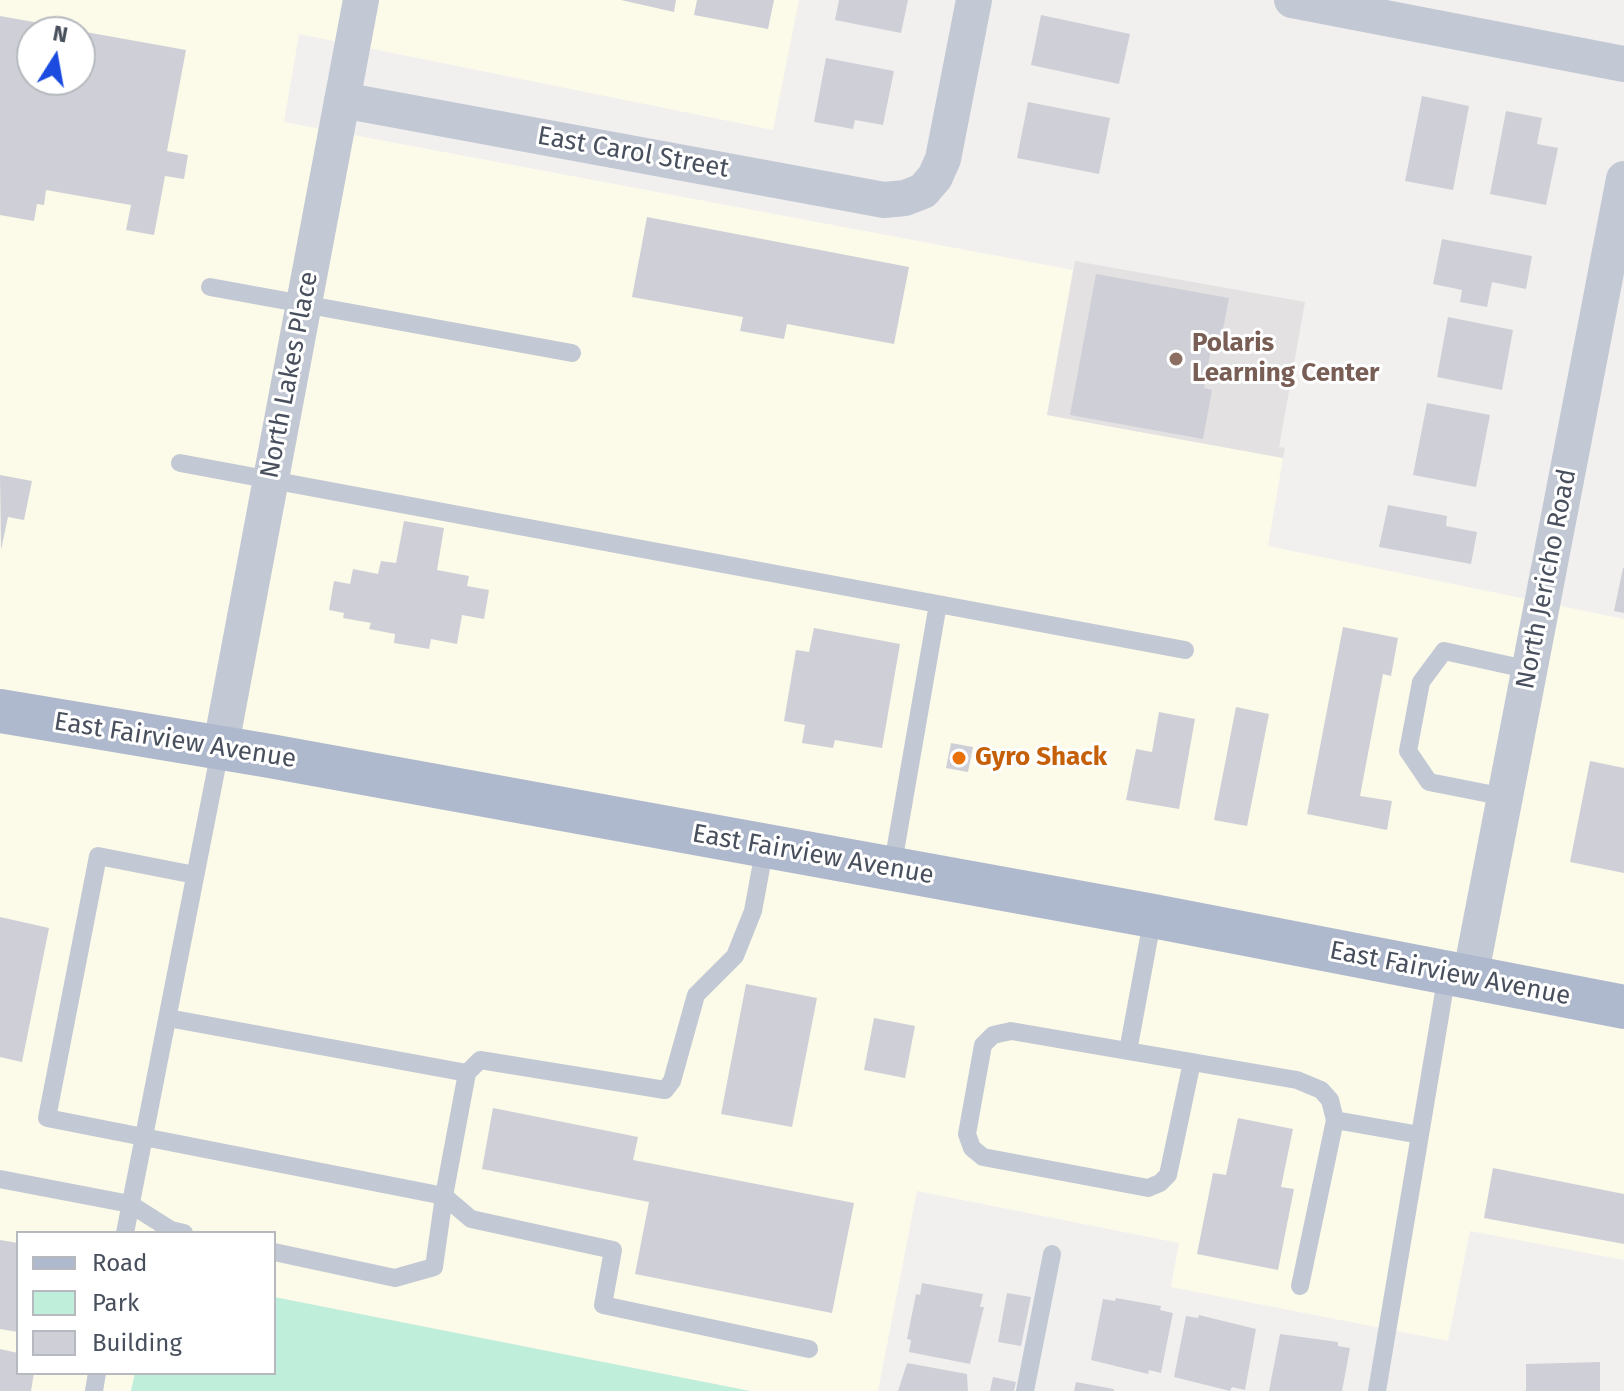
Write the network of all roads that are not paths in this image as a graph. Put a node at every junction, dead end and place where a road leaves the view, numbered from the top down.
1 (361, 0) edge
2 (974, 0) edge
3 (1292, 0) edge
4 (1340, 5) edge
5 (1624, 64) edge
6 (342, 100) junction
7 (1624, 179) edge
8 (210, 287) dead end
9 (303, 305) junction
10 (572, 353) dead end
11 (180, 463) dead end
12 (270, 480) junction
13 (938, 604) junction
14 (1185, 650) dead end
15 (1530, 670) junction
16 (0, 711) edge
17 (220, 750) junction
18 (1505, 797) junction
19 (765, 846) junction
20 (892, 870) junction
21 (195, 875) junction
22 (1153, 916) junction
23 (1458, 976) junction
24 (1624, 1007) edge
25 (168, 1018) junction
26 (1128, 1051) junction
27 (1192, 1062) junction
28 (467, 1073) junction
29 (1335, 1120) junction
30 (1420, 1135) junction
31 (143, 1136) junction
32 (0, 1179) edge
33 (444, 1196) junction
34 (130, 1204) junction
35 (125, 1231) edge
36 (175, 1231) edge
37 (276, 1252) edge
38 (1052, 1254) dead end
39 (1300, 1286) dead end
40 (809, 1349) dead end
41 (1025, 1391) edge
42 (1377, 1391) edge

1 - 6 street, North Lakes Place
2 - 6 street, East Carol Street
3 - 4 street
4 - 5 street
6 - 9 street, North Lakes Place
7 - 15 street, North Jericho Road
8 - 9 lane
9 - 10 lane
9 - 12 street, North Lakes Place
11 - 12 lane
12 - 13 lane
12 - 17 street, North Lakes Place
13 - 14 lane
13 - 20 lane
15 - 18 street, North Jericho Road
15 - 18 lane
16 - 17 main road, East Fairview Avenue
17 - 19 main road, East Fairview Avenue
17 - 21 lane
18 - 23 street, North Jericho Road
19 - 20 main road, East Fairview Avenue
19 - 28 lane
20 - 22 main road, East Fairview Avenue
21 - 25 lane
21 - 31 lane
22 - 23 main road, East Fairview Avenue
22 - 26 lane
23 - 24 main road, East Fairview Avenue
23 - 30 lane
25 - 28 lane
25 - 31 lane
26 - 27 lane
26 - 27 lane
27 - 29 lane
28 - 33 lane
29 - 30 lane
29 - 39 lane
30 - 42 lane
31 - 33 lane
31 - 34 lane
32 - 34 lane
33 - 37 lane
33 - 40 lane
34 - 35 lane
34 - 36 lane
38 - 41 lane

